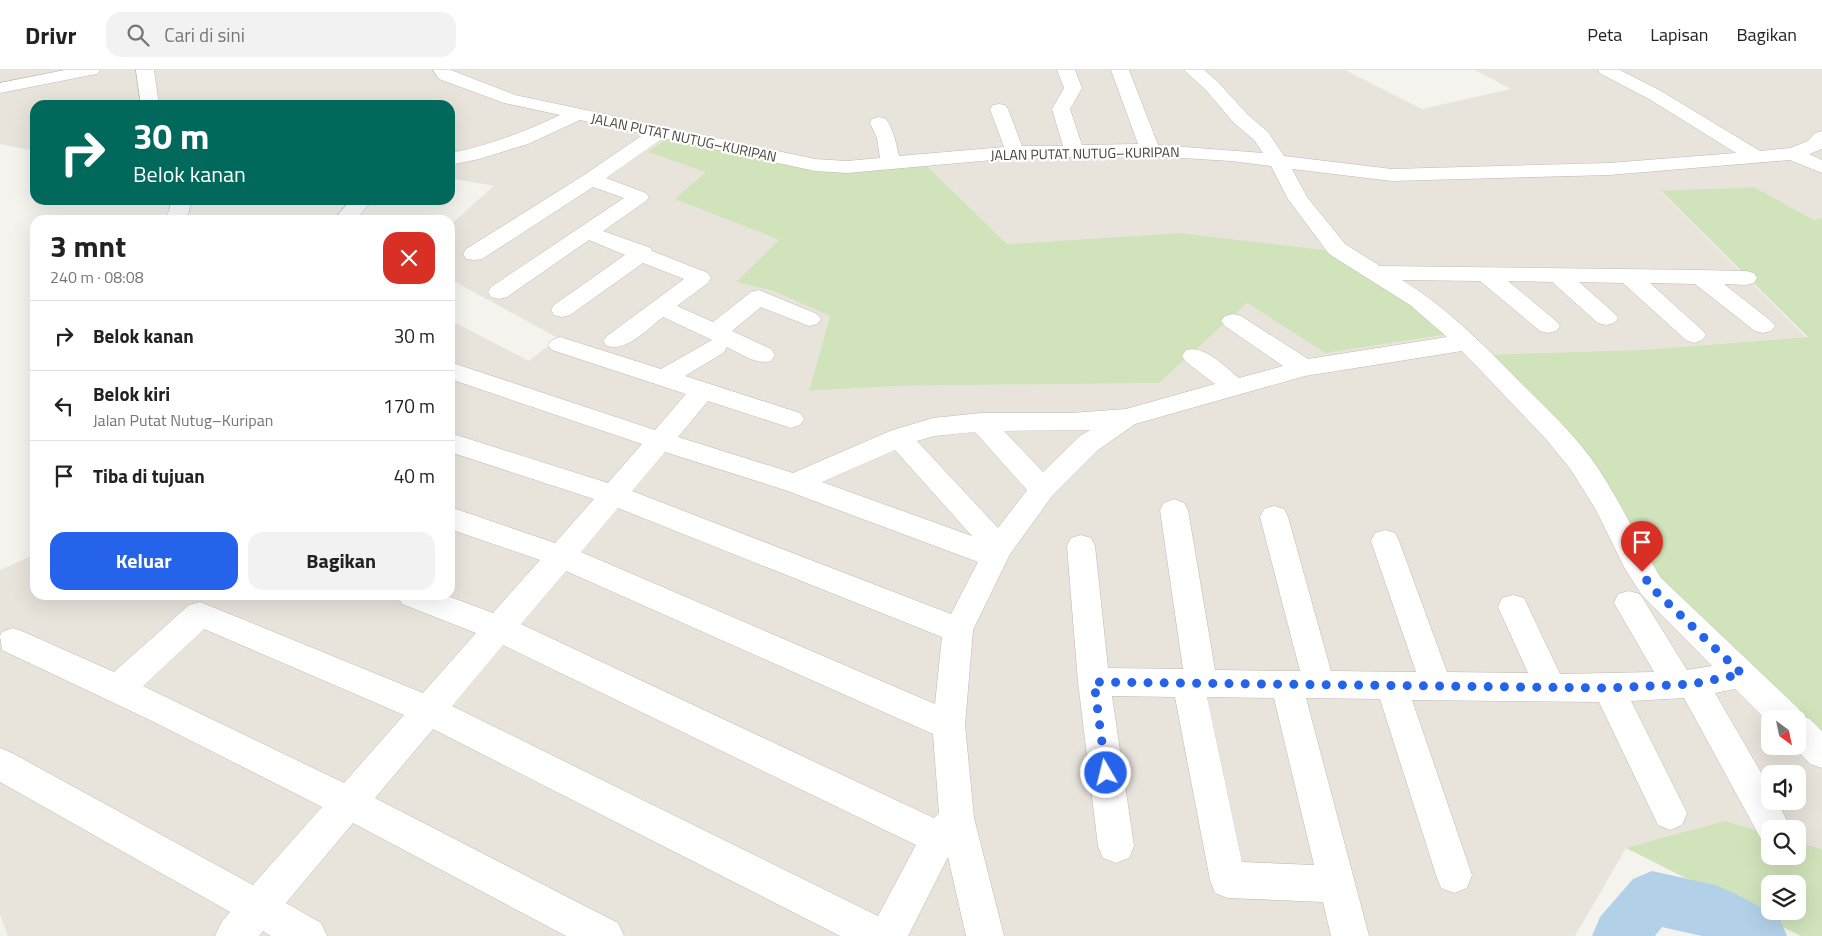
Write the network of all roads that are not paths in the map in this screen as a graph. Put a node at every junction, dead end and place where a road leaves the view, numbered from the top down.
1 (91, 70) edge
2 (145, 70) edge
3 (442, 70) edge
4 (1066, 70) edge
5 (1120, 70) edge
6 (1193, 70) edge
7 (1607, 70) edge
8 (40, 75) edge
9 (0, 88) edge
10 (149, 100) edge
11 (999, 109) dead end
12 (578, 114) junction
13 (879, 123) dead end
14 (660, 131) junction
15 (1822, 137) edge
16 (1150, 150) junction
17 (1015, 152) junction
18 (1075, 152) junction
19 (1794, 154) junction
20 (455, 158) edge
21 (1758, 158) junction
22 (1278, 161) junction
23 (891, 164) junction
24 (1822, 167) edge
25 (591, 179) junction
26 (358, 205) edge
27 (348, 215) edge
28 (588, 232) junction
29 (474, 254) dead end
30 (643, 254) junction
31 (1376, 273) junction
32 (1414, 274) junction
33 (1486, 275) junction
34 (1558, 276) junction
35 (1629, 276) junction
36 (1700, 277) junction
37 (1746, 278) dead end
38 (499, 292) dead end
39 (661, 307) junction
40 (562, 310) dead end
41 (1606, 318) dead end
42 (809, 319) dead end
43 (1233, 322) dead end
44 (1548, 326) dead end
45 (1763, 326) dead end
46 (1694, 335) dead end
47 (1476, 339) junction
48 (715, 340) junction
49 (615, 341) dead end
50 (560, 345) dead end
51 (763, 355) dead end
52 (1194, 356) dead end
53 (1304, 368) junction
54 (455, 372) edge
55 (664, 378) junction
56 (1235, 387) junction
57 (703, 391) junction
58 (1126, 418) junction
59 (791, 419) dead end
60 (981, 422) junction
61 (899, 438) junction
62 (660, 441) junction
63 (455, 444) edge
64 (795, 483) junction
65 (1042, 489) junction
66 (613, 495) junction
67 (1174, 510) dead end
68 (1274, 517) dead end
69 (455, 520) edge
70 (1385, 541) dead end
71 (1081, 546) dead end
72 (998, 553) junction
73 (561, 556) junction
74 (425, 600) edge
75 (1629, 603) dead end
76 (1513, 607) dead end
77 (498, 628) junction
78 (958, 630) junction
79 (13, 641) dead end
80 (1742, 674) junction
81 (1094, 682) junction
82 (1195, 683) junction
83 (1303, 684) junction
84 (1391, 684) junction
85 (1685, 684) junction
86 (1436, 685) junction
87 (1550, 687) junction
88 (118, 688) junction
89 (1608, 688) junction
90 (428, 710) junction
91 (1778, 710) edge
92 (949, 725) junction
93 (1806, 737) edge
94 (1822, 753) edge
95 (0, 764) edge
96 (349, 802) junction
97 (1670, 813) dead end
98 (1768, 820) edge
99 (948, 828) junction
100 (1116, 846) dead end
101 (1454, 875) dead end
102 (1336, 884) junction
103 (258, 907) junction
104 (234, 936) edge
105 (308, 936) edge
106 (605, 936) edge
107 (879, 936) edge
108 (888, 936) edge
109 (985, 936) edge
110 (1350, 936) edge

1 - 8 street
2 - 10 street
3 - 12 street, JALAN PUTAT NUTUG–KURIPAN
4 - 18 street
5 - 16 street
6 - 22 street
7 - 21 street
8 - 9 street
11 - 17 street
12 - 14 street, JALAN PUTAT NUTUG–KURIPAN
12 - 20 street
13 - 23 street
14 - 23 street, JALAN PUTAT NUTUG–KURIPAN
14 - 25 street
15 - 19 street
16 - 18 street, JALAN PUTAT NUTUG–KURIPAN
16 - 22 street, JALAN PUTAT NUTUG–KURIPAN
17 - 18 street, JALAN PUTAT NUTUG–KURIPAN
17 - 23 street, JALAN PUTAT NUTUG–KURIPAN
19 - 21 street, JALAN PUTAT NUTUG–KURIPAN
19 - 24 street
21 - 22 street, JALAN PUTAT NUTUG–KURIPAN
22 - 31 street
25 - 28 street
25 - 29 street
26 - 27 street
28 - 30 street
28 - 38 street
30 - 39 street
30 - 40 street
31 - 32 street
31 - 47 street
32 - 33 street
32 - 47 street
33 - 34 street
33 - 44 street
34 - 35 street
34 - 41 street
35 - 36 street
35 - 46 street
36 - 37 street
36 - 45 street
39 - 48 street
39 - 49 street
42 - 48 street
43 - 53 street
47 - 53 street
47 - 80 street
48 - 51 street
48 - 55 street
50 - 55 street
52 - 56 street
53 - 56 street
54 - 62 street
55 - 57 street
56 - 58 street
57 - 59 street
57 - 62 street
58 - 60 street
58 - 65 street
60 - 61 street
60 - 65 street
61 - 64 street
61 - 72 street
62 - 64 street
62 - 66 street
63 - 66 street
64 - 72 street
65 - 72 street
66 - 73 street
66 - 78 street
67 - 82 street
68 - 83 street
69 - 73 street
70 - 86 street
71 - 81 street
72 - 78 street
73 - 77 street
73 - 92 street
74 - 77 street
75 - 85 street
76 - 87 street
77 - 90 street
77 - 99 street
78 - 92 street
79 - 88 street
80 - 85 street
80 - 91 street
81 - 82 street
81 - 100 street
82 - 83 street
82 - 102 street
83 - 84 street
83 - 102 street
84 - 86 street
84 - 101 street
85 - 89 street
85 - 98 street
86 - 87 street
87 - 89 street
88 - 90 street
88 - 96 street
89 - 97 street
90 - 96 street
90 - 107 street
92 - 99 street
93 - 94 street
95 - 103 street
96 - 103 street
96 - 106 street
99 - 108 street
99 - 109 street
102 - 110 street
103 - 104 street
103 - 105 street

